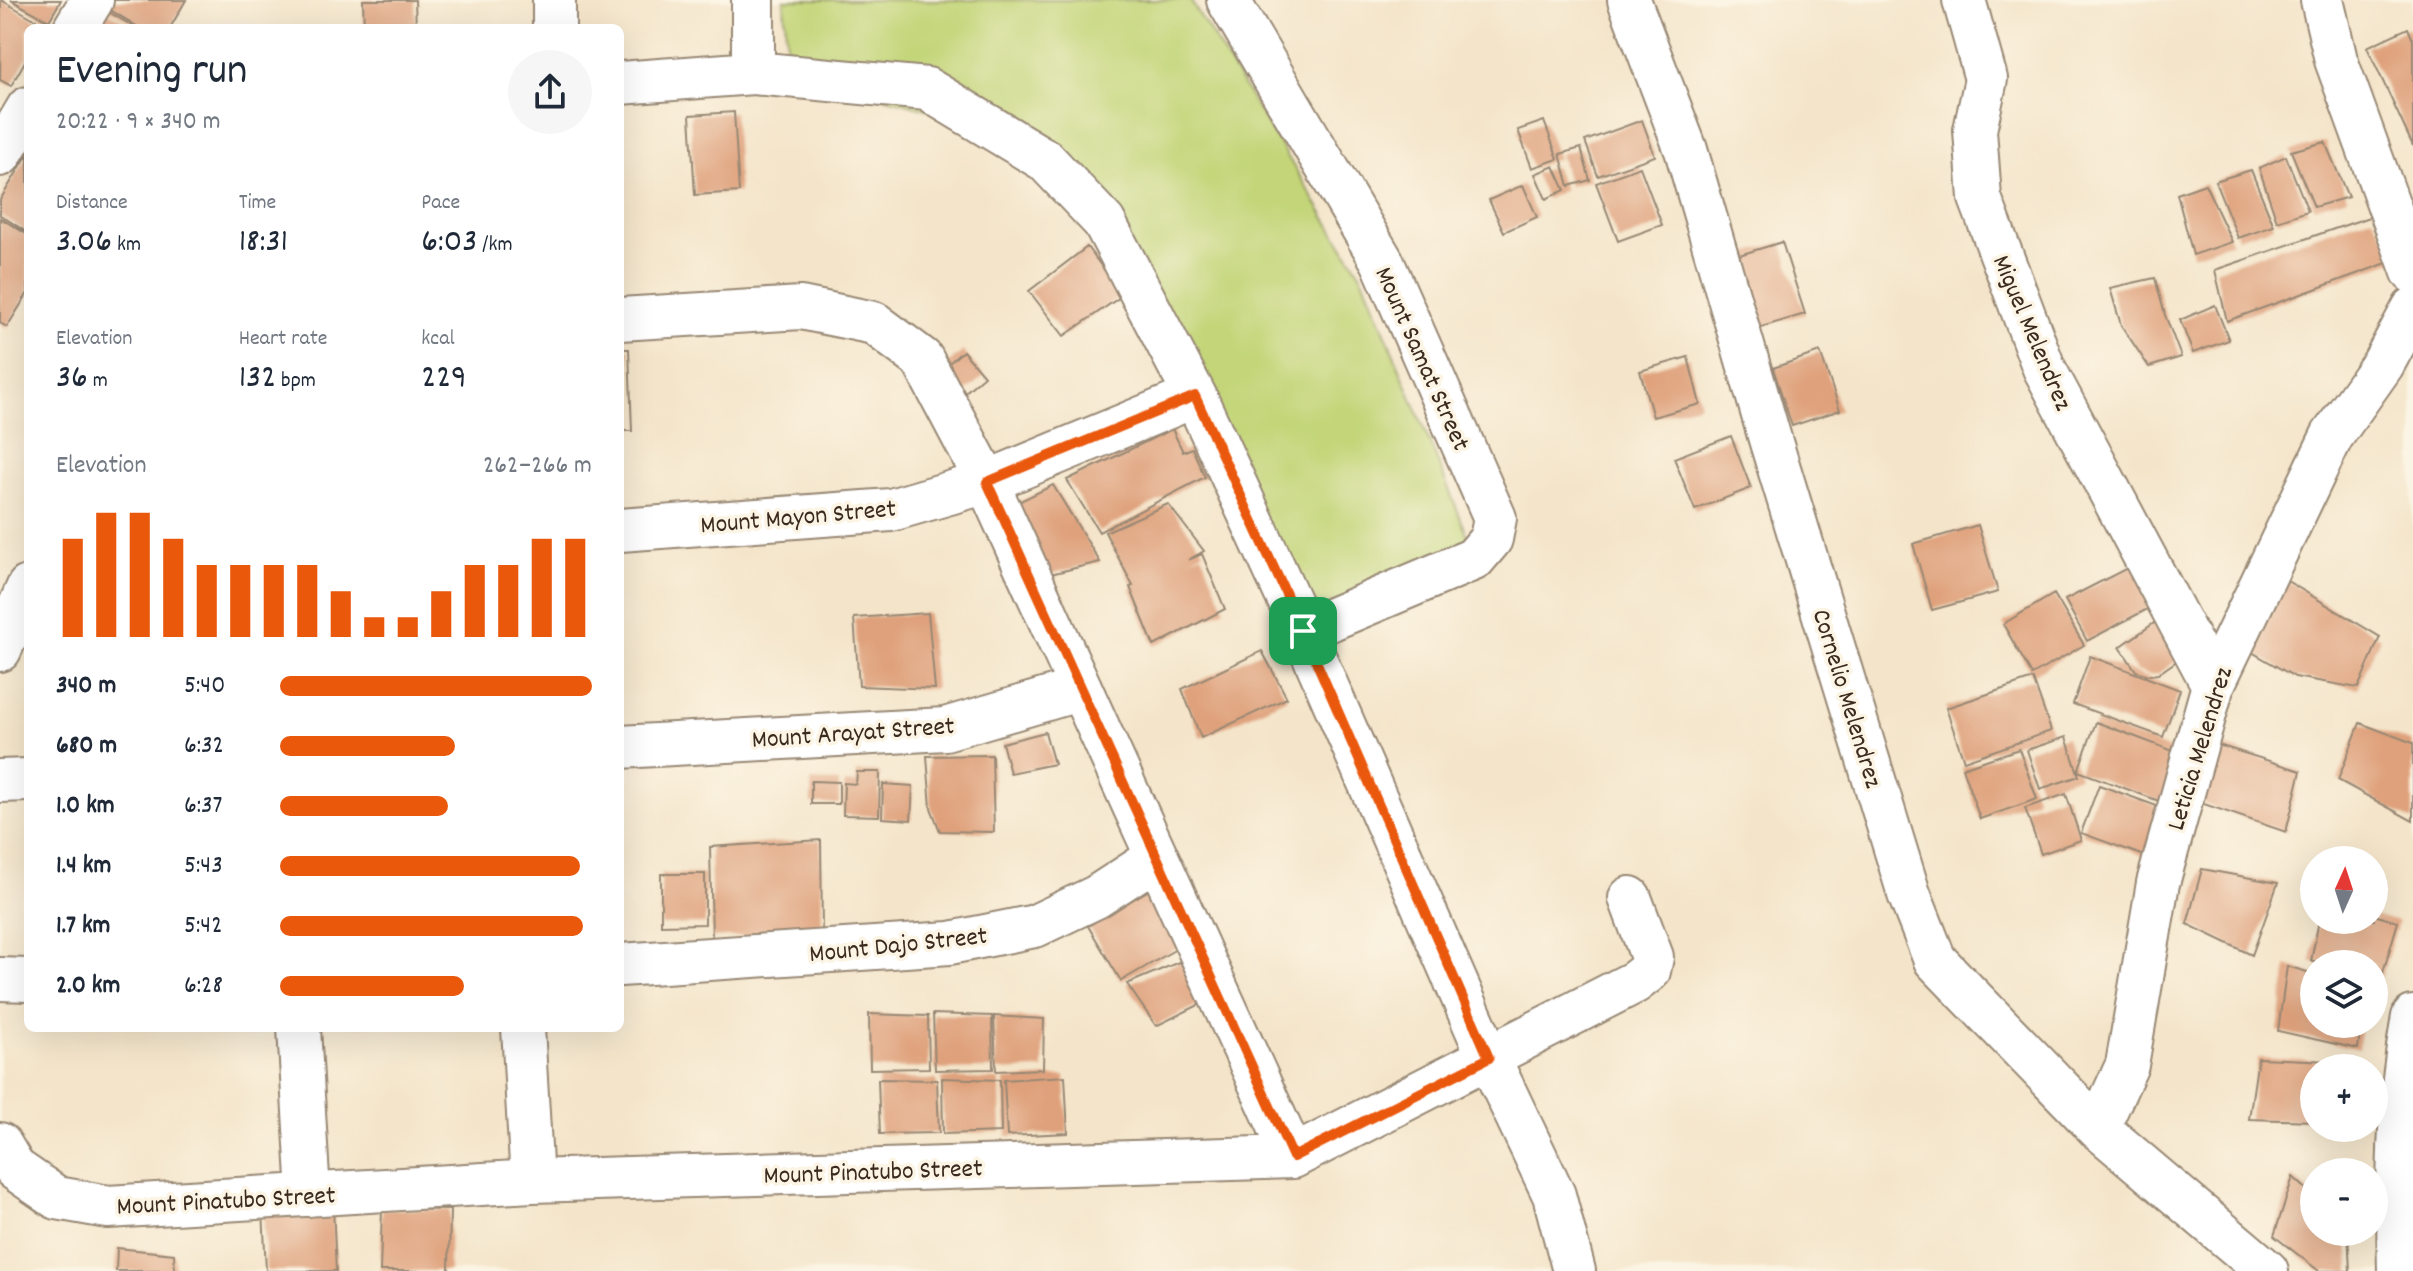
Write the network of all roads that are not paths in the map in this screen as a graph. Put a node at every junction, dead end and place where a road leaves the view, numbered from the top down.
1 (92, 0) edge
2 (554, 0) edge
3 (753, 0) edge
4 (1228, 0) edge
5 (1629, 0) edge
6 (1964, 0) edge
7 (2322, 0) edge
8 (77, 24) edge
9 (554, 24) edge
10 (753, 73) junction
11 (624, 83) edge
12 (24, 115) edge
13 (0, 155) edge
14 (2413, 272) edge
15 (2413, 309) edge
16 (624, 319) edge
17 (1195, 396) junction
18 (987, 482) junction
19 (624, 530) edge
20 (24, 596) edge
21 (1303, 631) junction
22 (0, 650) edge
23 (2213, 685) junction
24 (1081, 689) junction
25 (624, 747) edge
26 (24, 780) edge
27 (0, 781) edge
28 (1156, 858) junction
29 (1630, 898) dead end
30 (624, 965) edge
31 (0, 979) edge
32 (24, 980) edge
33 (2413, 1017) edge
34 (299, 1032) edge
35 (523, 1032) edge
36 (1489, 1058) junction
37 (2098, 1128) junction
38 (0, 1144) edge
39 (1293, 1157) junction
40 (532, 1181) junction
41 (309, 1195) junction
42 (1574, 1271) edge
43 (2267, 1271) edge
44 (2399, 1271) edge

1 - 8 street
2 - 9 street
3 - 10 street
4 - 21 street, Mount Samat Street
5 - 37 street, Cornelio Melendrez
6 - 23 street, Miguel Melendrez
7 - 14 street
10 - 11 street
10 - 17 street
12 - 13 street
15 - 23 street, Leticia Melendrez
16 - 18 street
17 - 18 street, Mount Mayon Street
17 - 21 street
18 - 19 street, Mount Mayon Street
18 - 24 street
20 - 22 street
21 - 36 street
23 - 37 street, Leticia Melendrez
24 - 25 street, Mount Arayat Street
24 - 28 street
26 - 27 street
28 - 30 street, Mount Dajo Street
28 - 39 street
29 - 36 street, Mount Pinatubo Street
31 - 32 street
33 - 44 street
34 - 41 street
35 - 40 street
36 - 39 street, Mount Pinatubo Street
36 - 42 street
37 - 43 street, Cornelio Melendrez
38 - 41 street, Mount Pinatubo Street
39 - 40 street, Mount Pinatubo Street
40 - 41 street, Mount Pinatubo Street

